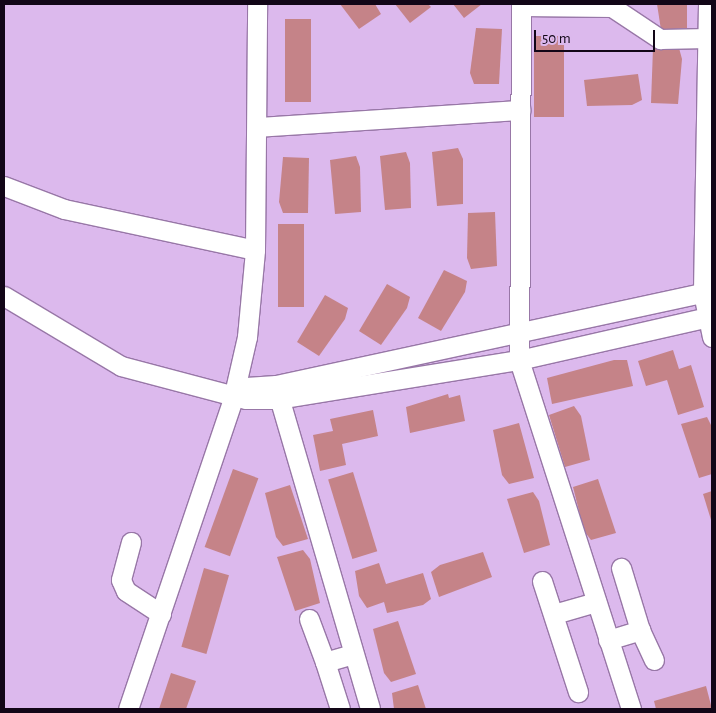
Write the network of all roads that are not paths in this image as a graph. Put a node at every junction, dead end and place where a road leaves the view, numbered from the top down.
1 (258, 4) edge
2 (708, 4) edge
3 (521, 5) edge
4 (708, 38) junction
5 (520, 110) junction
6 (257, 127) junction
7 (4, 186) edge
8 (255, 250) junction
9 (708, 292) edge
10 (4, 296) edge
11 (709, 316) edge
12 (518, 332) junction
13 (712, 337) edge
14 (519, 360) junction
15 (276, 392) junction
16 (229, 393) junction
17 (131, 542) dead end
18 (621, 568) dead end
19 (542, 581) dead end
20 (596, 602) junction
21 (161, 614) junction
22 (554, 614) junction
23 (309, 619) dead end
24 (640, 630) junction
25 (608, 640) junction
26 (354, 654) junction
27 (654, 660) dead end
28 (325, 662) junction
29 (578, 692) dead end
30 (128, 709) edge
31 (340, 709) edge
32 (370, 709) edge
33 (630, 709) edge

1 - 6 street
2 - 4 street
3 - 4 street
3 - 5 street
4 - 9 street
5 - 6 street
5 - 12 street
6 - 8 street
7 - 8 street
8 - 16 street
9 - 11 street
9 - 12 street
10 - 16 street
11 - 13 street
11 - 14 street
12 - 14 street
12 - 15 street
14 - 15 street
14 - 20 street
15 - 16 street
15 - 26 street
16 - 21 street
17 - 21 street
18 - 24 street
19 - 22 street
20 - 22 street
20 - 25 street
21 - 30 street
22 - 29 street
23 - 28 street
24 - 25 street
24 - 27 street
25 - 33 street
26 - 28 street
26 - 32 street
28 - 31 street

